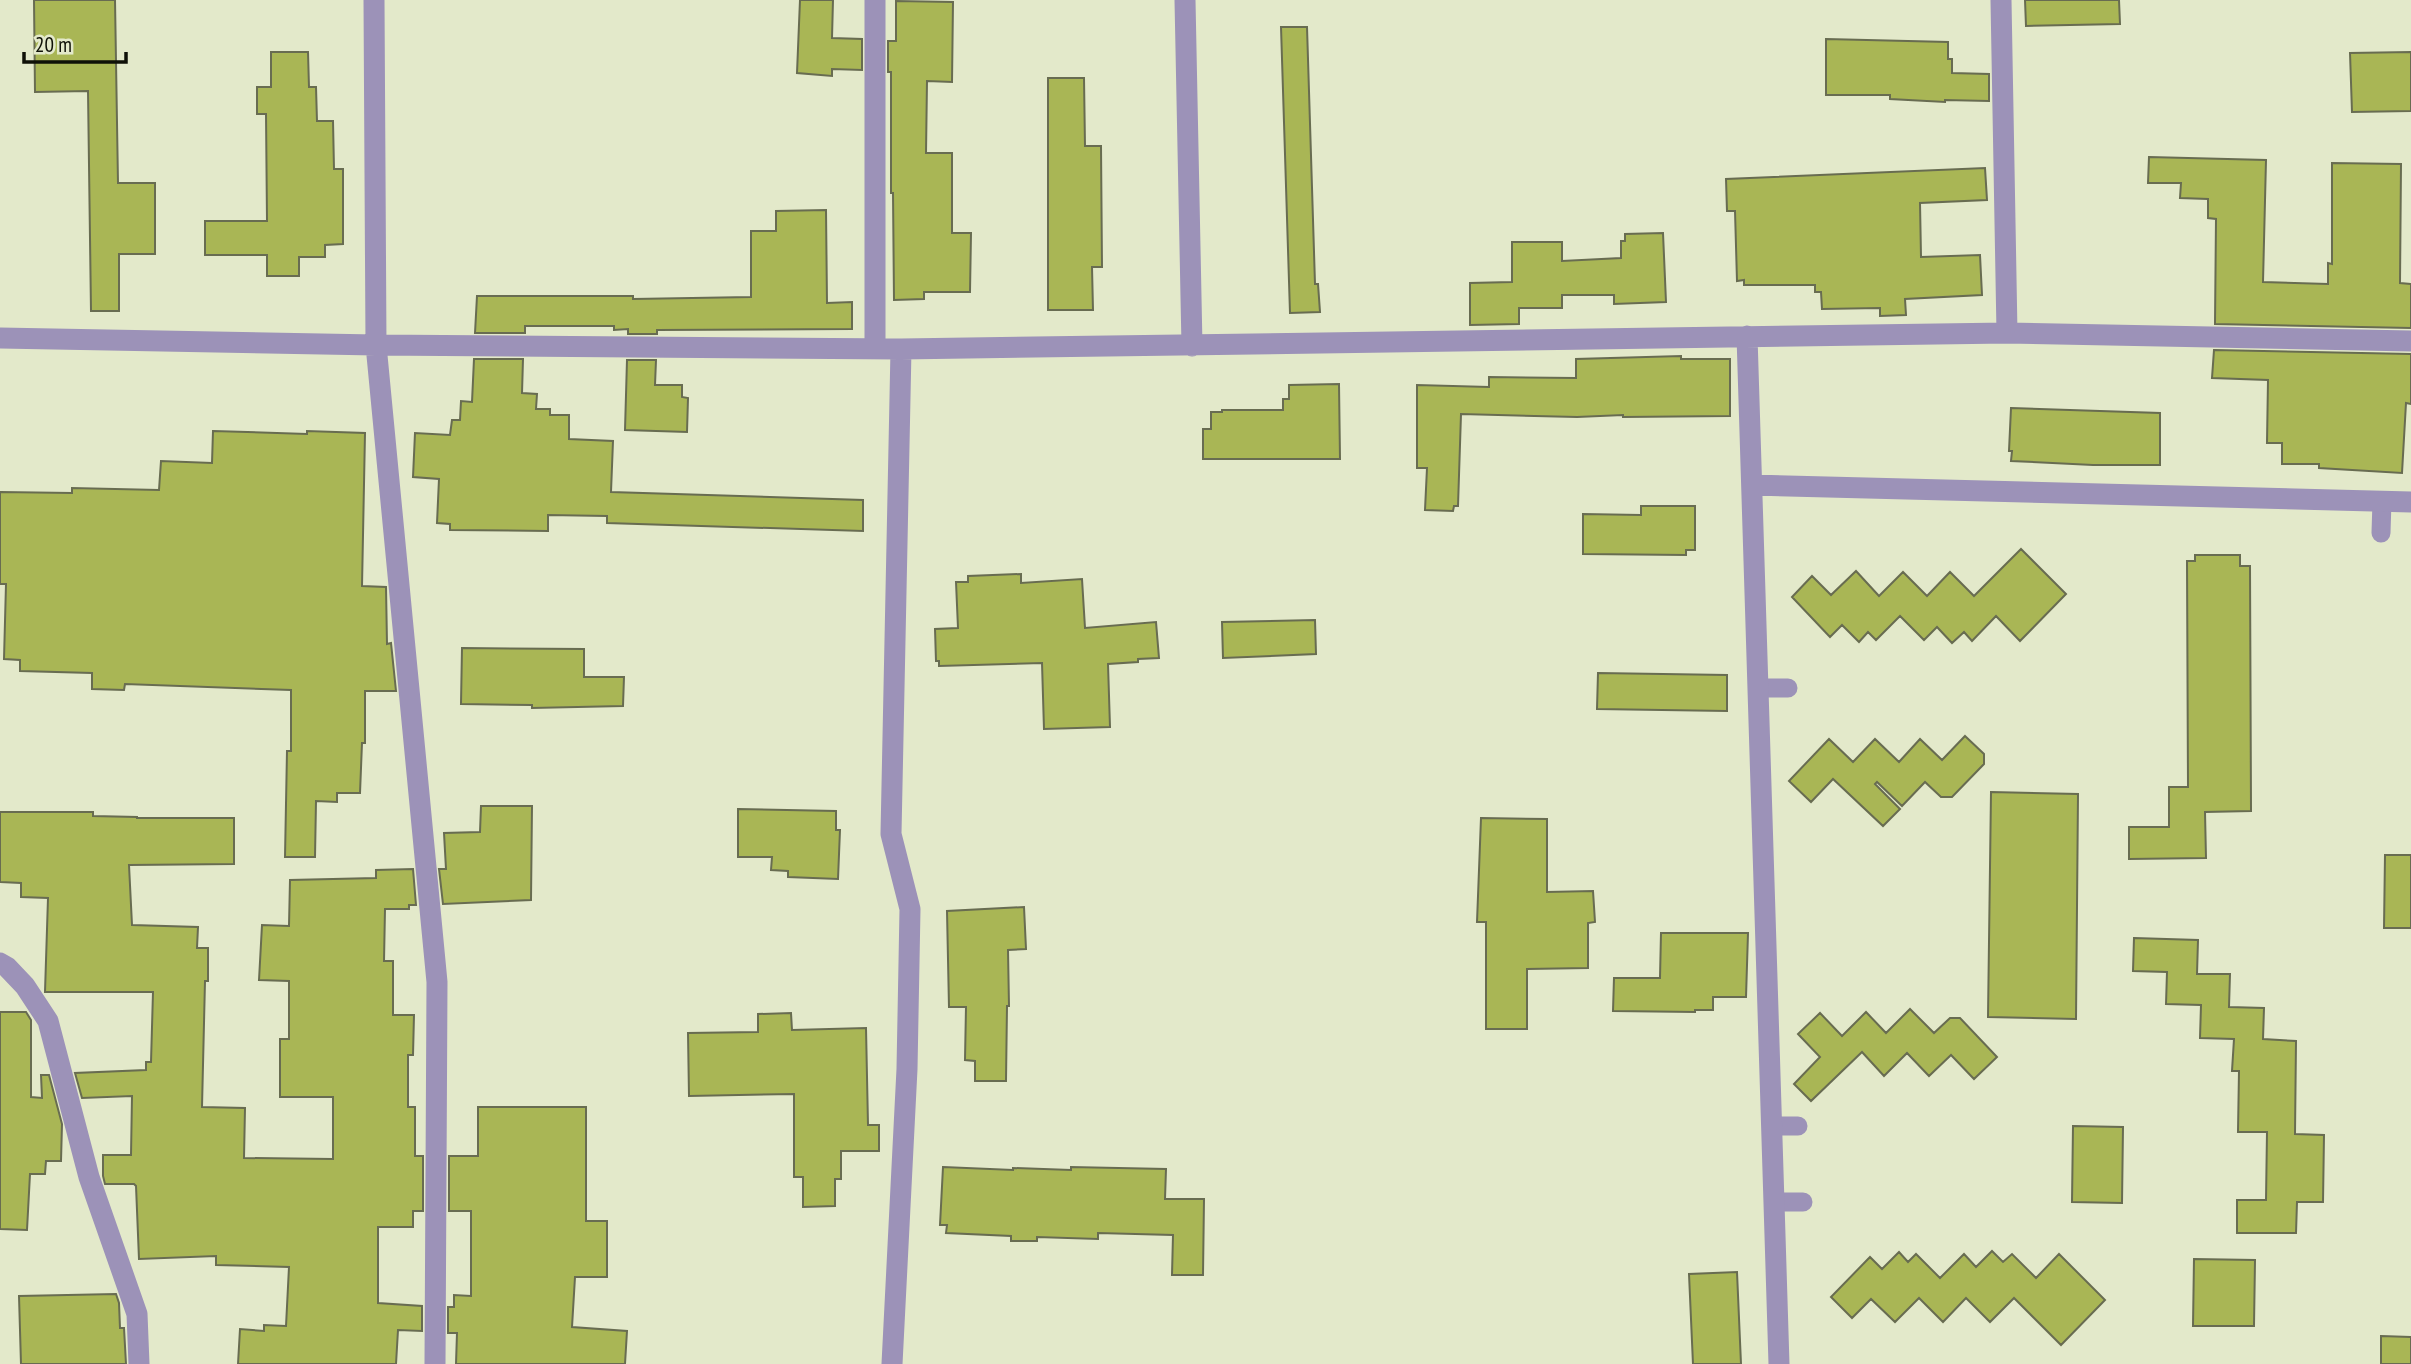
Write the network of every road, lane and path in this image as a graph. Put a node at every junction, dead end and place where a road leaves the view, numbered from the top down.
1 (374, 0) edge
2 (875, 0) edge
3 (1185, 0) edge
4 (2001, 0) edge
5 (2007, 332) junction
6 (1747, 336) junction
7 (0, 338) edge
8 (2411, 341) edge
9 (376, 345) junction
10 (1192, 346) junction
11 (875, 348) junction
12 (901, 349) junction
13 (1752, 485) junction
14 (2382, 501) junction
15 (2411, 502) edge
16 (2381, 533) dead end
17 (1758, 688) junction
18 (1788, 688) dead end
19 (0, 963) edge
20 (1772, 1126) junction
21 (1798, 1126) dead end
22 (1774, 1202) junction
23 (1803, 1202) dead end
24 (139, 1364) edge
25 (435, 1364) edge
26 (892, 1364) edge
27 (1779, 1364) edge

1 - 9 street
2 - 11 street
3 - 10 street
4 - 5 street
5 - 6 street
5 - 8 street
6 - 10 street
6 - 13 street
7 - 9 street
9 - 11 street
9 - 25 street
10 - 12 street
11 - 12 street
12 - 26 street
13 - 14 street
13 - 17 street
14 - 15 street
14 - 16 lane
17 - 18 lane
17 - 20 street
19 - 24 street
20 - 21 lane
20 - 22 street
22 - 23 lane
22 - 27 street

